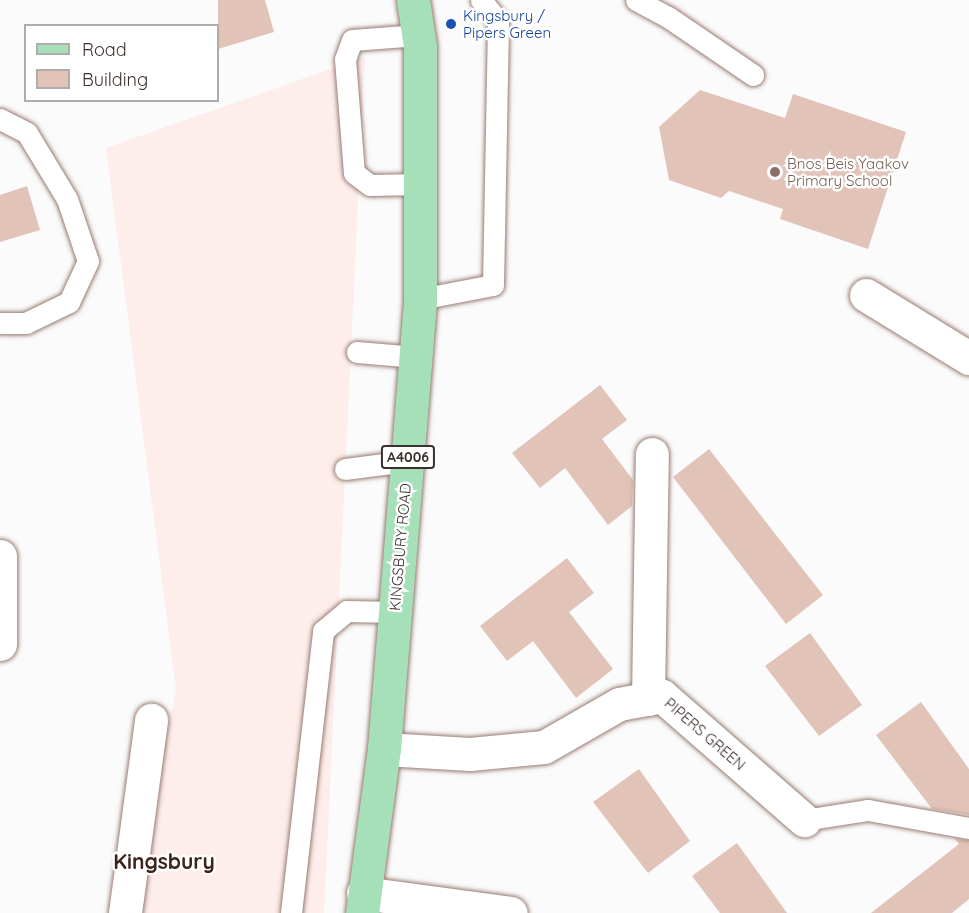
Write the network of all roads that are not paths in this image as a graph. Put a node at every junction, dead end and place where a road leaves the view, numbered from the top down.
1 (413, 0) edge
2 (481, 0) edge
3 (636, 0) edge
4 (418, 35) junction
5 (753, 75) dead end
6 (0, 119) edge
7 (420, 184) junction
8 (866, 295) dead end
9 (420, 299) junction
10 (0, 323) edge
11 (357, 352) dead end
12 (416, 357) junction
13 (969, 358) edge
14 (652, 454) dead end
15 (407, 461) junction
16 (345, 469) dead end
17 (0, 556) edge
18 (395, 612) junction
19 (0, 645) edge
20 (648, 699) junction
21 (151, 720) dead end
22 (384, 749) junction
23 (804, 820) joint
24 (969, 828) edge
25 (363, 903) edge
26 (125, 913) edge
27 (291, 913) edge
28 (511, 913) edge

1 - 4 main road, KINGSBURY ROAD / A4006
2 - 9 lane
3 - 5 lane
4 - 7 main road, KINGSBURY ROAD / A4006
4 - 7 lane
6 - 10 lane
7 - 9 main road, KINGSBURY ROAD / A4006
8 - 13 street
9 - 12 main road, KINGSBURY ROAD / A4006
11 - 12 lane
12 - 15 main road, KINGSBURY ROAD / A4006
14 - 20 street
15 - 16 lane
15 - 18 main road, KINGSBURY ROAD / A4006
17 - 19 street
18 - 22 main road, KINGSBURY ROAD / A4006
18 - 27 lane
20 - 22 street, PIPERS GREEN
20 - 23 street, PIPERS GREEN
21 - 26 street
22 - 25 main road, KINGSBURY ROAD / A4006
23 - 24 lane
25 - 28 street

